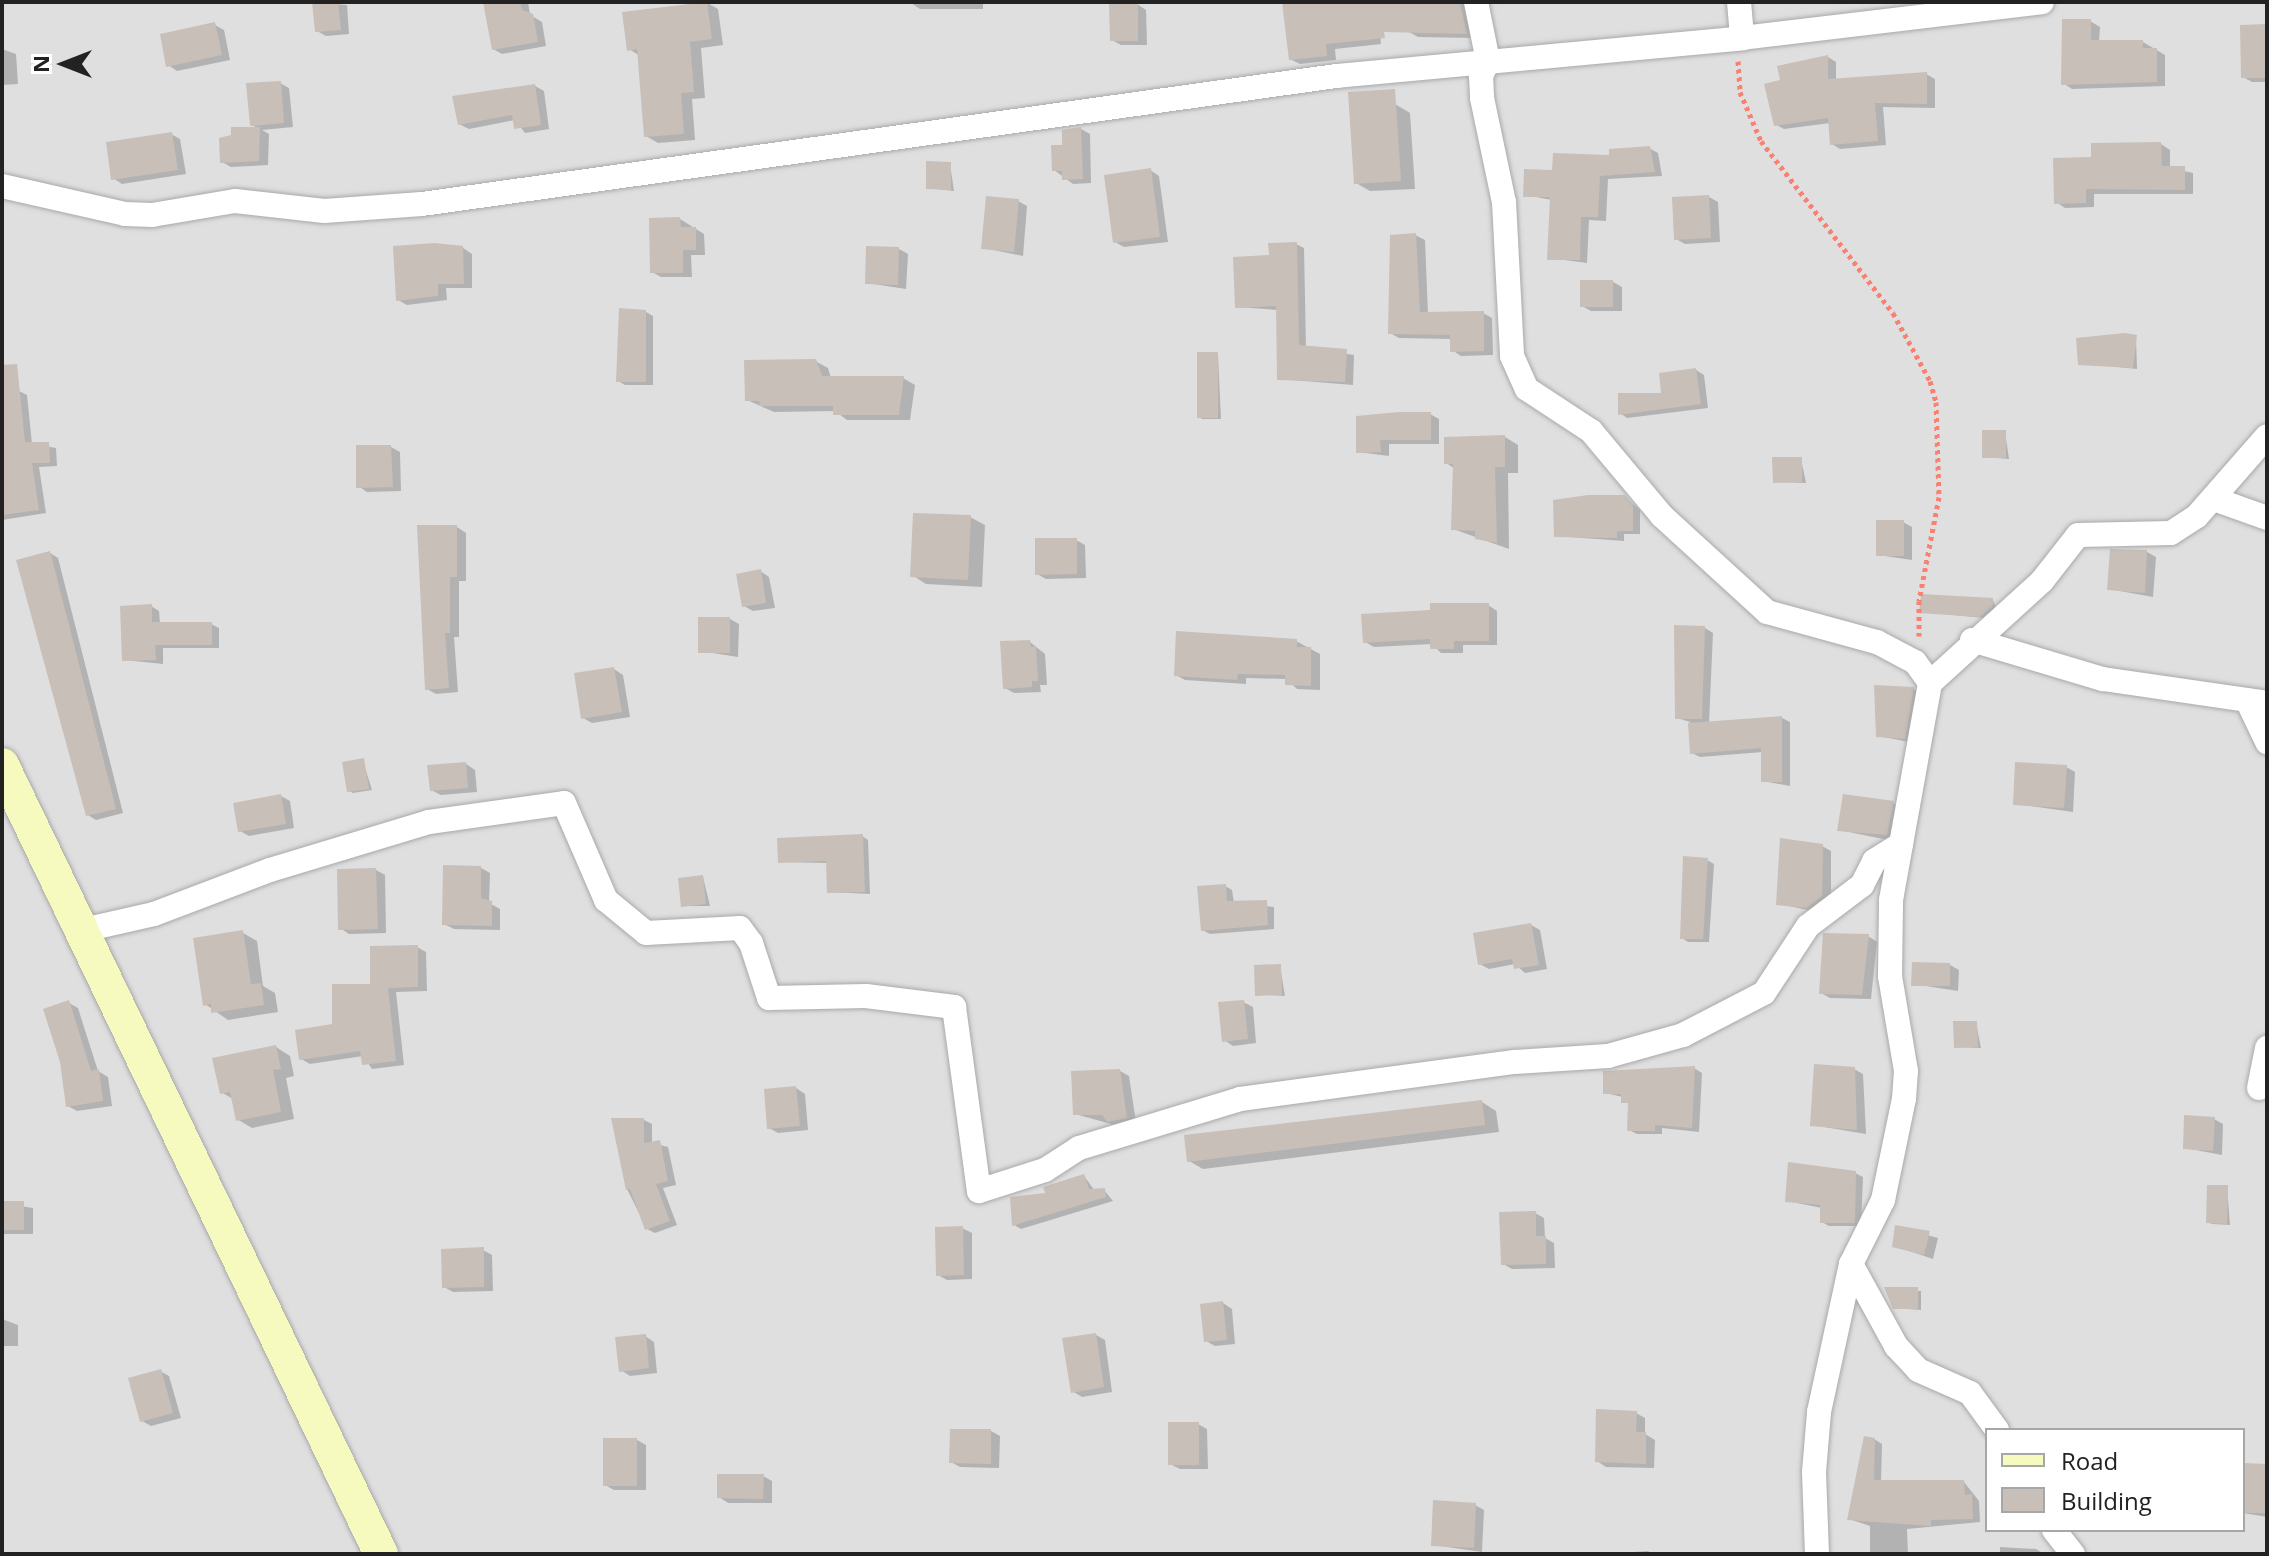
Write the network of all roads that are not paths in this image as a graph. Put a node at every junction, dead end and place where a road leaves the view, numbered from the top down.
1 (1476, 2) edge
2 (1739, 2) edge
3 (2042, 2) edge
4 (1742, 38) junction
5 (1488, 61) junction
6 (2, 186) edge
7 (2267, 436) edge
8 (2214, 499) junction
9 (2267, 518) edge
10 (1972, 640) junction
11 (1926, 676) junction
12 (2257, 702) edge
13 (2267, 742) edge
14 (2, 765) edge
15 (1901, 844) junction
16 (79, 931) junction
17 (2267, 1048) edge
18 (2259, 1088) dead end
19 (1851, 1264) junction
20 (1996, 1428) edge
21 (2056, 1532) edge
22 (381, 1554) edge
23 (1817, 1554) edge
24 (2073, 1554) edge

1 - 5 street
2 - 4 street
3 - 4 street
4 - 5 street
5 - 6 street
5 - 11 street
7 - 8 street
8 - 9 street
8 - 10 street
10 - 11 street
10 - 12 street
11 - 15 street
12 - 13 street
14 - 16 street
15 - 16 street
15 - 19 street
16 - 22 street
17 - 18 street
19 - 20 street
19 - 23 street
21 - 24 street

